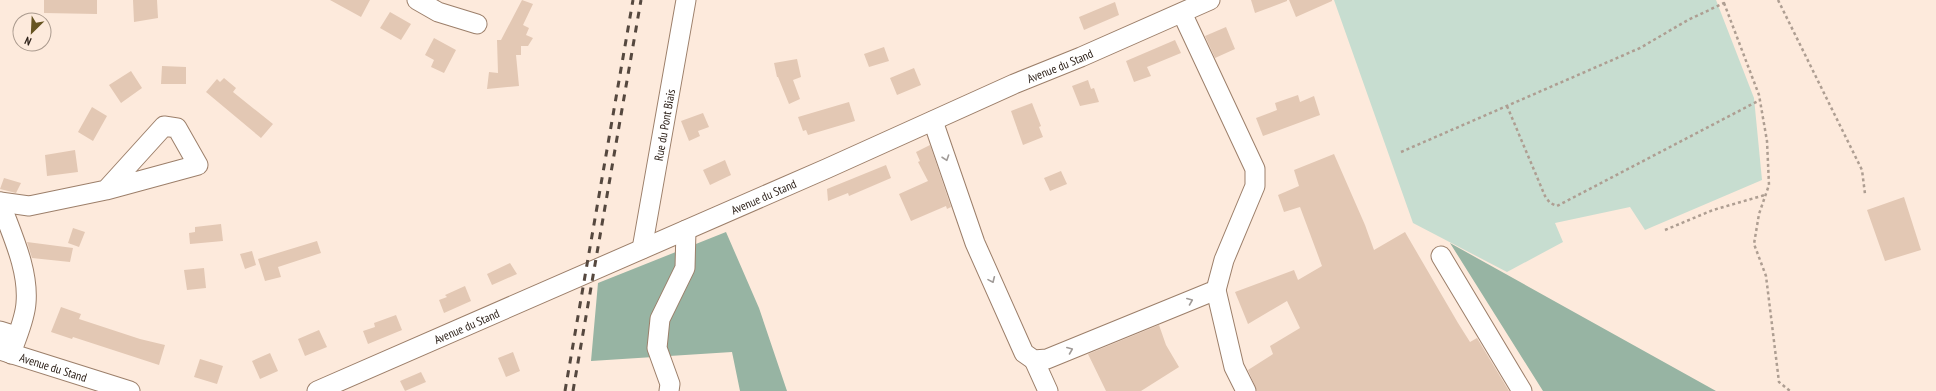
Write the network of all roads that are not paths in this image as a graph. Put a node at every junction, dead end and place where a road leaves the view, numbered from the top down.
1 (417, 0) edge
2 (686, 0) edge
3 (1210, 0) edge
4 (1182, 13) junction
5 (477, 24) dead end
6 (933, 121) junction
7 (106, 190) junction
8 (0, 202) edge
9 (686, 230) junction
10 (642, 249) junction
11 (1441, 256) dead end
12 (1216, 290) junction
13 (7, 343) edge
14 (1034, 360) junction
15 (130, 391) edge
16 (317, 391) edge
17 (669, 391) edge
18 (1048, 391) edge
19 (1246, 391) edge
20 (1522, 391) edge

1 - 5 street
2 - 10 street, Rue du Pont Biais
3 - 4 street, Avenue du Stand
4 - 6 street, Avenue du Stand
4 - 12 street
6 - 9 street, Avenue du Stand
6 -> 14 street
7 - 7 street
7 - 8 street
8 - 13 street
9 - 10 street, Avenue du Stand
9 - 17 street
10 - 16 street, Avenue du Stand
11 - 20 street
14 -> 12 street
12 - 19 street
13 - 15 street, Avenue du Stand
14 - 18 street

